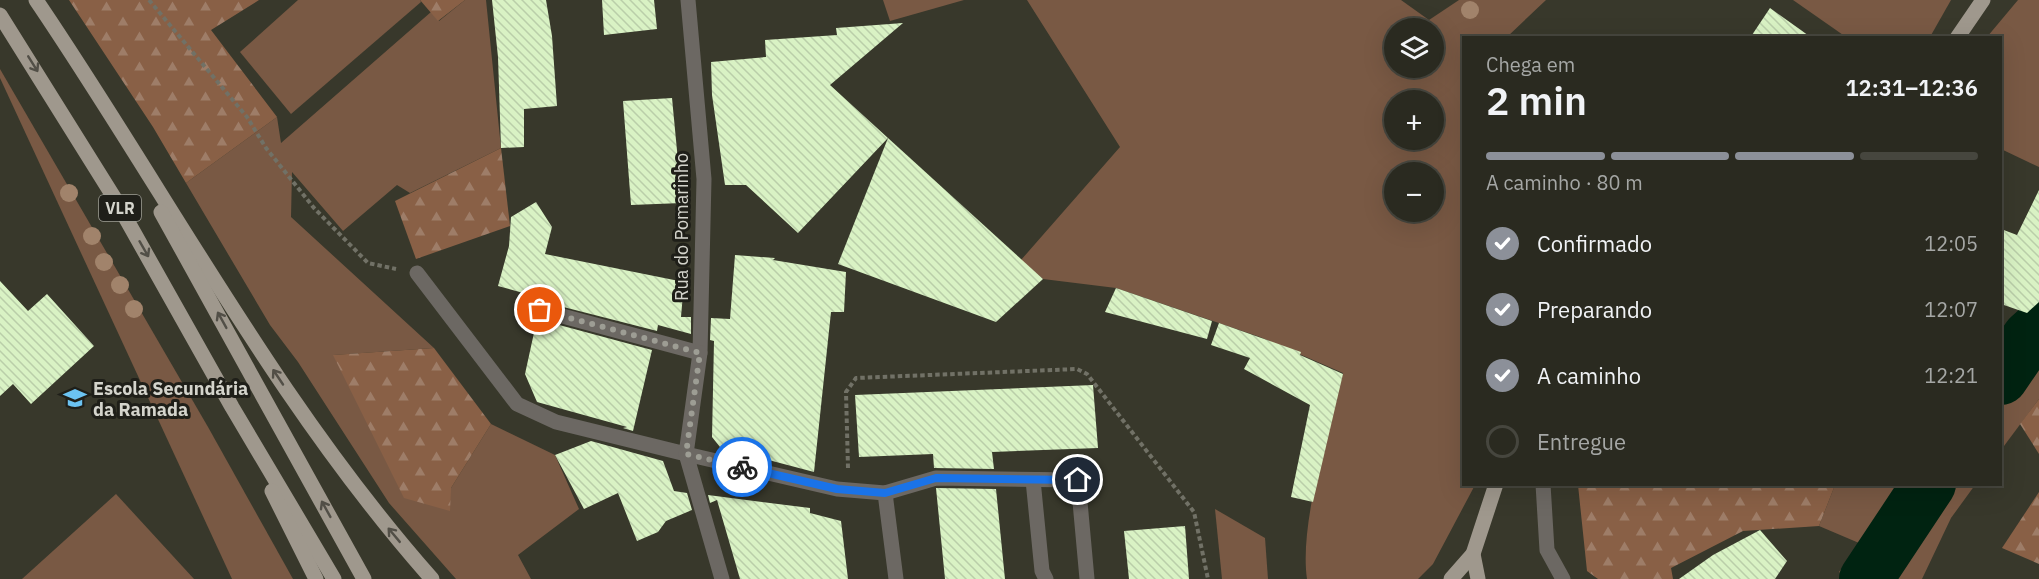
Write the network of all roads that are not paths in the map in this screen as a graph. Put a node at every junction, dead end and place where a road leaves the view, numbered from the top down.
1 (36, 0) edge
2 (688, 0) edge
3 (1983, 0) edge
4 (0, 15) edge
5 (1958, 36) edge
6 (87, 78) junction
7 (417, 273) road end
8 (540, 310) dead end
9 (700, 353) junction
10 (232, 407) junction
11 (686, 454) junction
12 (1033, 480) junction
13 (1495, 486) edge
14 (1544, 486) edge
15 (885, 493) junction
16 (1473, 554) junction
17 (316, 579) edge
18 (334, 579) edge
19 (364, 579) edge
20 (432, 579) edge
21 (722, 579) edge
22 (896, 579) edge
23 (1046, 579) edge
24 (1087, 579) edge
25 (1451, 579) edge
26 (1478, 579) edge
27 (1563, 579) edge

1 - 6 main road
2 - 9 street, Rua do Pomarinho
3 - 5 main road
4 -> 10 main road, VLR
19 -> 6 main road
20 -> 6 main road
7 - 11 street
8 - 9 street
9 - 11 street, Rua do Pomarinho
10 - 17 main road
10 - 18 main road
11 - 15 street
11 - 21 street, Rua do Pomarinho
12 - 15 street
12 - 23 street
12 - 24 street
13 - 16 main road
14 - 27 street
15 - 22 street
16 - 25 main road
16 - 26 main road

